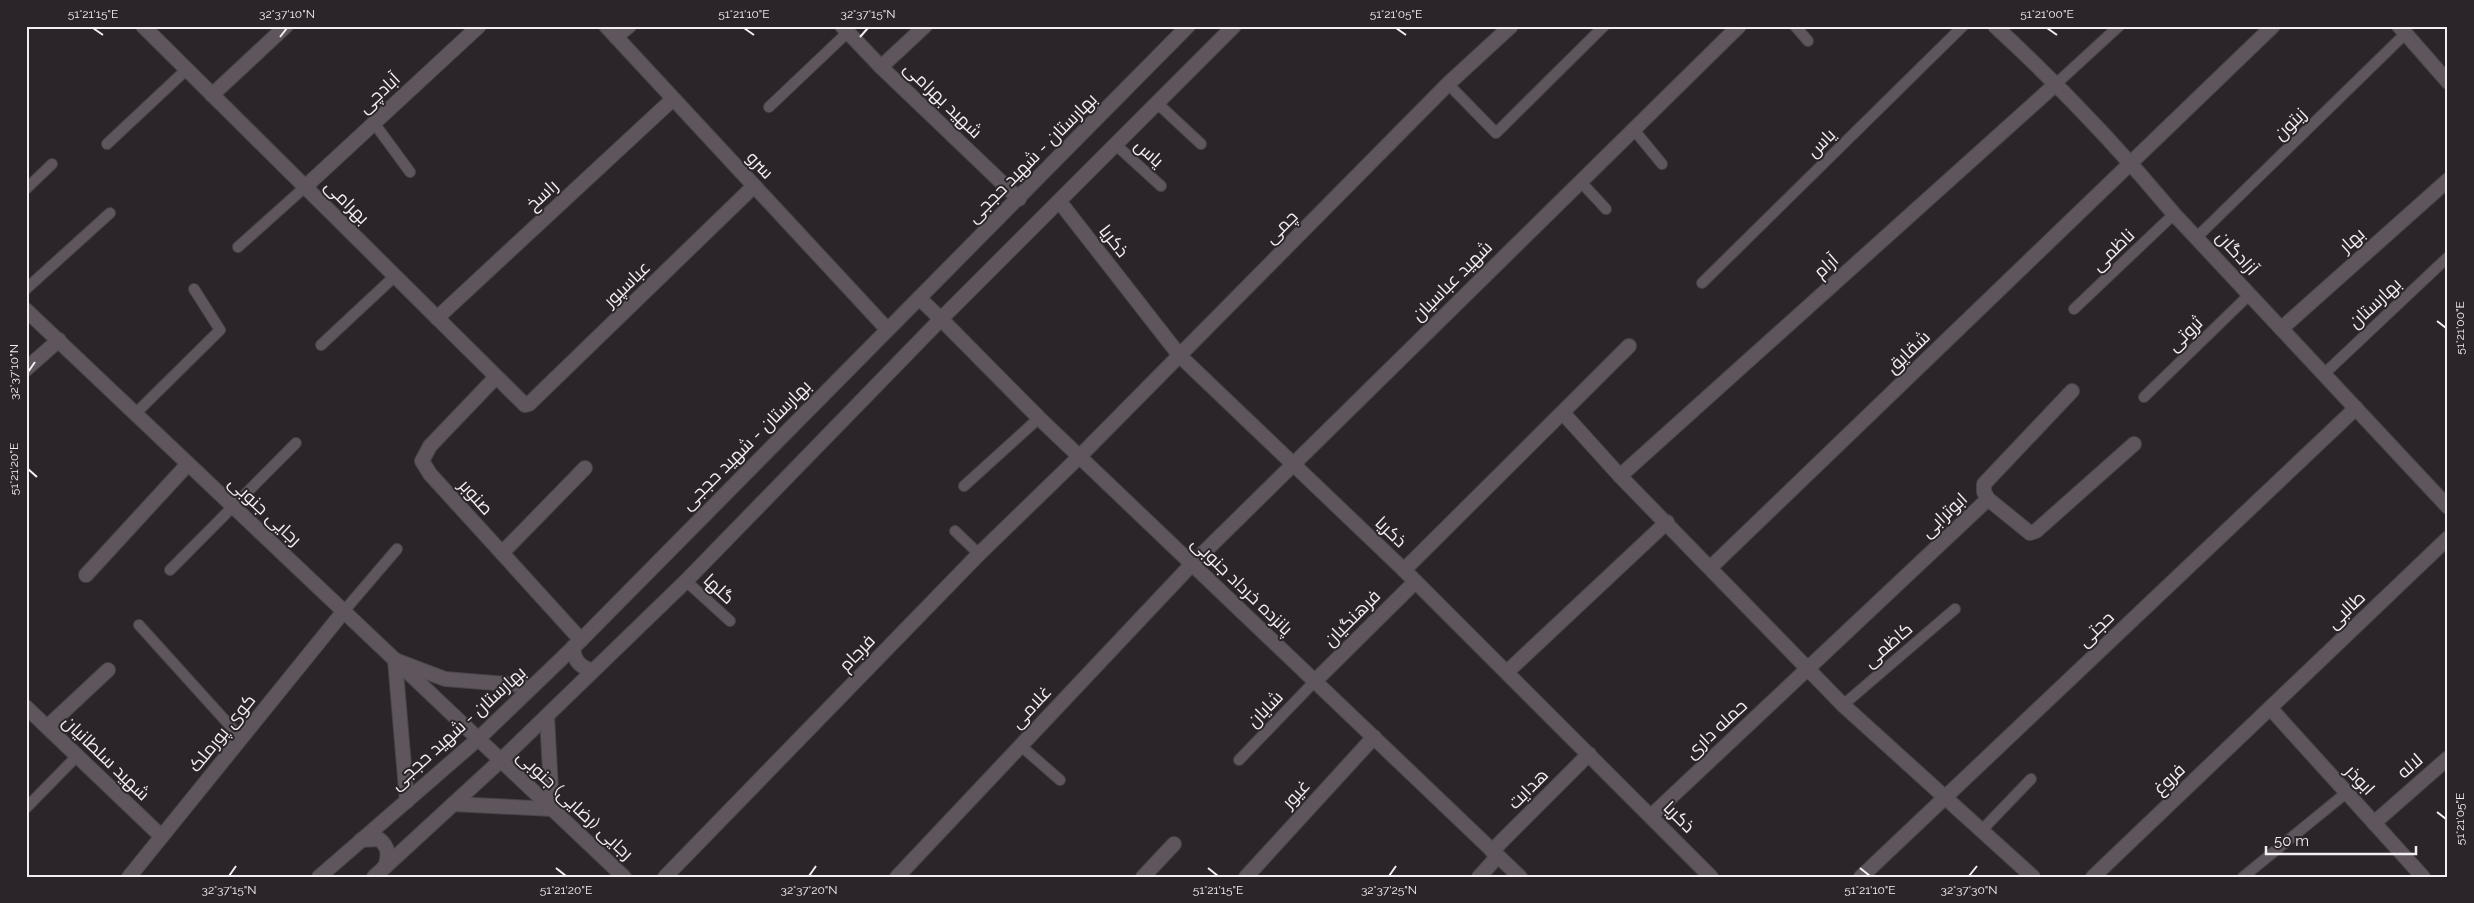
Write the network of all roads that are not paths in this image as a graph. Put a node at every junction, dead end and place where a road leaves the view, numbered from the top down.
1 (143, 26) edge
2 (286, 26) edge
3 (479, 26) edge
4 (606, 26) edge
5 (629, 26) edge
6 (925, 26) edge
7 (1188, 26) edge
8 (1234, 26) edge
9 (1511, 26) edge
10 (1604, 26) edge
11 (1795, 26) edge
12 (1963, 26) edge
13 (1995, 26) edge
14 (2118, 26) edge
15 (2273, 26) edge
16 (1735, 28) edge
17 (845, 29) edge
18 (2402, 30) edge
19 (616, 37) junction
20 (1808, 40) dead end
21 (882, 67) junction
22 (187, 70) junction
23 (2447, 80) edge
24 (2057, 83) junction
25 (1448, 84) junction
26 (212, 95) junction
27 (673, 99) junction
28 (1157, 103) junction
29 (769, 107) dead end
30 (374, 123) junction
31 (1634, 130) junction
32 (107, 144) dead end
33 (1115, 144) junction
34 (1201, 144) dead end
35 (52, 164) dead end
36 (1662, 164) dead end
37 (2132, 164) junction
38 (410, 172) dead end
39 (2448, 180) edge
40 (1580, 181) junction
41 (754, 186) junction
42 (1161, 186) dead end
43 (305, 187) junction
44 (26, 189) edge
45 (1018, 199) junction
46 (1059, 201) junction
47 (1606, 209) dead end
48 (110, 214) dead end
49 (2174, 214) junction
50 (2197, 237) junction
51 (238, 247) dead end
52 (2448, 257) edge
53 (395, 276) junction
54 (1702, 283) dead end
55 (26, 289) edge
56 (194, 290) dead end
57 (2249, 295) junction
58 (919, 298) junction
59 (2074, 309) dead end
60 (26, 310) edge
61 (437, 318) junction
62 (941, 320) junction
63 (2282, 328) junction
64 (887, 329) junction
65 (59, 340) junction
66 (321, 345) dead end
67 (1630, 346) dead end
68 (1180, 356) junction
69 (26, 369) edge
70 (2325, 373) junction
71 (496, 377) junction
72 (2072, 391) dead end
73 (2144, 397) dead end
74 (525, 405) joint
75 (2356, 408) junction
76 (1563, 412) junction
77 (135, 414) junction
78 (1039, 418) junction
79 (296, 443) dead end
80 (2134, 444) dead end
81 (1079, 457) junction
82 (1294, 463) junction
83 (188, 464) junction
84 (585, 468) dead end
85 (1620, 476) junction
86 (964, 486) dead end
87 (1988, 499) junction
88 (233, 506) junction
89 (2448, 507) edge
90 (1667, 522) junction
91 (955, 531) dead end
92 (2448, 538) edge
93 (397, 549) dead end
94 (502, 553) junction
95 (979, 554) junction
96 (1192, 563) junction
97 (1710, 568) junction
98 (170, 570) dead end
99 (1404, 570) junction
100 (86, 575) dead end
101 (686, 581) junction
102 (1415, 582) junction
103 (1955, 609) dead end
104 (344, 612) junction
105 (730, 621) dead end
106 (139, 625) dead end
107 (577, 643) junction
108 (395, 660) junction
109 (108, 670) dead end
110 (593, 670) junction
111 (1807, 670) junction
112 (1508, 672) junction
113 (1315, 681) junction
114 (533, 686) junction
115 (1843, 705) junction
116 (2271, 708) junction
117 (28, 714) edge
118 (547, 716) junction
119 (47, 727) junction
120 (1374, 737) junction
121 (242, 739) junction
122 (478, 739) junction
123 (1020, 746) junction
124 (1589, 754) junction
125 (78, 755) junction
126 (2448, 758) edge
127 (1239, 760) dead end
128 (500, 761) junction
129 (2031, 779) dead end
130 (1060, 780) dead end
131 (2346, 793) junction
132 (1945, 799) junction
133 (407, 801) junction
134 (453, 804) junction
135 (26, 808) edge
136 (552, 809) junction
137 (1651, 816) junction
138 (2374, 823) junction
139 (1980, 831) junction
140 (160, 836) junction
141 (361, 840) junction
142 (1174, 844) dead end
143 (1495, 853) junction
144 (386, 867) junction
145 (129, 877) edge
146 (319, 877) edge
147 (374, 877) edge
148 (624, 877) edge
149 (665, 877) edge
150 (897, 877) edge
151 (1143, 877) edge
152 (1246, 877) edge
153 (1480, 877) edge
154 (1520, 877) edge
155 (1711, 877) edge
156 (1861, 877) edge
157 (2033, 877) edge
158 (2093, 877) edge
159 (2242, 877) edge
160 (2423, 877) edge

1 - 22 street, بهرامی
2 - 26 street
3 - 30 street, آبادچی
4 - 19 street, سرو
5 - 19 street
6 - 21 street
7 - 45 street, بهارستان - شهید حججی
8 - 28 street
9 - 25 street, چمی
10 - 25 lane
11 - 20 lane
12 - 54 lane, یاس
13 - 24 street, آزادگان
14 - 24 lane
15 - 37 street, شقایق
16 - 31 street, شهید عباسیان
17 - 21 street, شهید بهرامی
17 - 29 lane
18 - 23 street
18 - 50 lane, زیتون
19 - 27 street, سرو
21 - 45 street, شهید بهرامی
22 - 26 street, بهرامی
22 - 32 lane
24 - 37 street, آزادگان
24 - 85 street, آرام
25 - 68 street, چمی
26 - 43 street, بهرامی
27 - 41 street, سرو
27 - 61 street, راسخ
28 - 33 street
28 - 34 lane
30 - 38 lane
30 - 43 street, آبادچی
31 - 36 lane
31 - 40 street, شهید عباسیان
33 - 42 lane, یاس
33 - 46 street
35 - 44 lane
37 - 49 street, آزادگان
37 - 97 street, شقایق
39 - 63 street, بهار
40 - 47 lane
40 - 82 street, شهید عباسیان
41 - 64 street, سرو
41 - 74 street, عباسپور
43 - 51 lane
43 - 53 street, بهرامی
45 - 58 street, بهارستان - شهید حججی
46 - 62 street
46 - 68 street, ذکریا
48 - 55 lane
49 - 50 street, آزادگان
49 - 59 lane, ناظمی
50 - 57 street, آزادگان
52 - 70 lane, بهارستان
53 - 61 street, بهرامی
53 - 66 lane
56 - 77 lane
57 - 63 street, آزادگان
57 - 73 lane, ثروتی
58 - 62 street, پانزده خرداد جنوبی
58 - 64 street, بهارستان - شهید حججی
60 - 65 street, رجایی جنوبی
61 - 71 street, بهرامی
62 - 78 street, پانزده خرداد جنوبی
62 - 101 street
63 - 70 street, آزادگان
64 - 107 street, بهارستان - شهید حججی
65 - 69 street
65 - 77 street, رجایی جنوبی
67 - 76 street
68 - 81 street, چمی
68 - 82 street, ذکریا
70 - 75 street, آزادگان
71 - 74 street, بهرامی
71 - 94 street, صنوبر
72 - 87 street
75 - 89 street, آزادگان
75 - 132 street, حجتی
76 - 85 street
76 - 99 street
77 - 83 street, رجایی جنوبی
78 - 81 street, پانزده خرداد جنوبی
78 - 86 lane
79 - 88 lane
80 - 87 street, ابوترابی
81 - 95 street, فرجام
81 - 96 street, پانزده خرداد جنوبی
82 - 96 street, شهید عباسیان
82 - 99 street, ذکریا
83 - 88 street, رجایی جنوبی
83 - 100 street
84 - 94 street
85 - 90 street
87 - 111 street, ابوترابی
88 - 98 lane
88 - 104 street, رجایی جنوبی
90 - 97 street
90 - 112 street
91 - 95 lane
92 - 116 street, طالبی
93 - 104 lane
94 - 107 street, صنوبر
95 - 149 street, فرجام
96 - 113 street, پانزده خرداد جنوبی
96 - 123 street, غلامی
97 - 111 street
99 - 102 street, ذکریا
101 - 105 lane, گلها
101 - 110 street
102 - 112 street, ذکریا
102 - 113 street, فرهنگیان
103 - 115 lane, کاظمی
104 - 108 street, رجایی جنوبی
104 - 121 street, کوی پورملک
106 - 121 lane
107 - 110 street, صنوبر
107 - 114 street, بهارستان - شهید حججی
108 - 114 street
108 - 122 street, رجایی جنوبی
108 - 133 street
109 - 119 street
110 - 118 street
111 - 115 street
111 - 137 street, حمله داری
112 - 124 street, ذکریا
113 - 120 street, پانزده خرداد جنوبی
113 - 127 lane, شایان
114 - 122 street, بهارستان - شهید حججی
115 - 132 street
116 - 131 street, ابوذر
116 - 158 street, فروغ
117 - 119 street, شهید سلطانیان
118 - 128 street
118 - 136 street
119 - 125 street, شهید سلطانیان
120 - 143 street, پانزده خرداد جنوبی
120 - 152 street, غیور
121 - 140 street, کوی پورملک
122 - 128 street, رجایی (رضایی) جنوبی
122 - 133 street, بهارستان - شهید حججی
123 - 130 lane
123 - 150 street, غلامی
124 - 137 street, ذکریا
124 - 143 street, هدایت
125 - 135 lane
125 - 140 street, شهید سلطانیان
126 - 138 street, لاله
128 - 134 street
128 - 136 street, رجایی (رضایی) جنوبی
129 - 139 lane
131 - 138 street, ابوذر
131 - 159 lane
132 - 139 street
132 - 156 street, حجتی
133 - 141 street, بهارستان - شهید حججی
134 - 136 street
134 - 144 street
136 - 148 street, رجایی (رضایی) جنوبی
137 - 155 street, ذکریا
138 - 160 street, ابوذر
139 - 157 street
140 - 145 street, کوی پورملک
141 - 144 street
141 - 146 street, بهارستان - شهید حججی
142 - 151 street
143 - 153 street, هدایت
143 - 154 street, پانزده خرداد جنوبی
144 - 147 street

